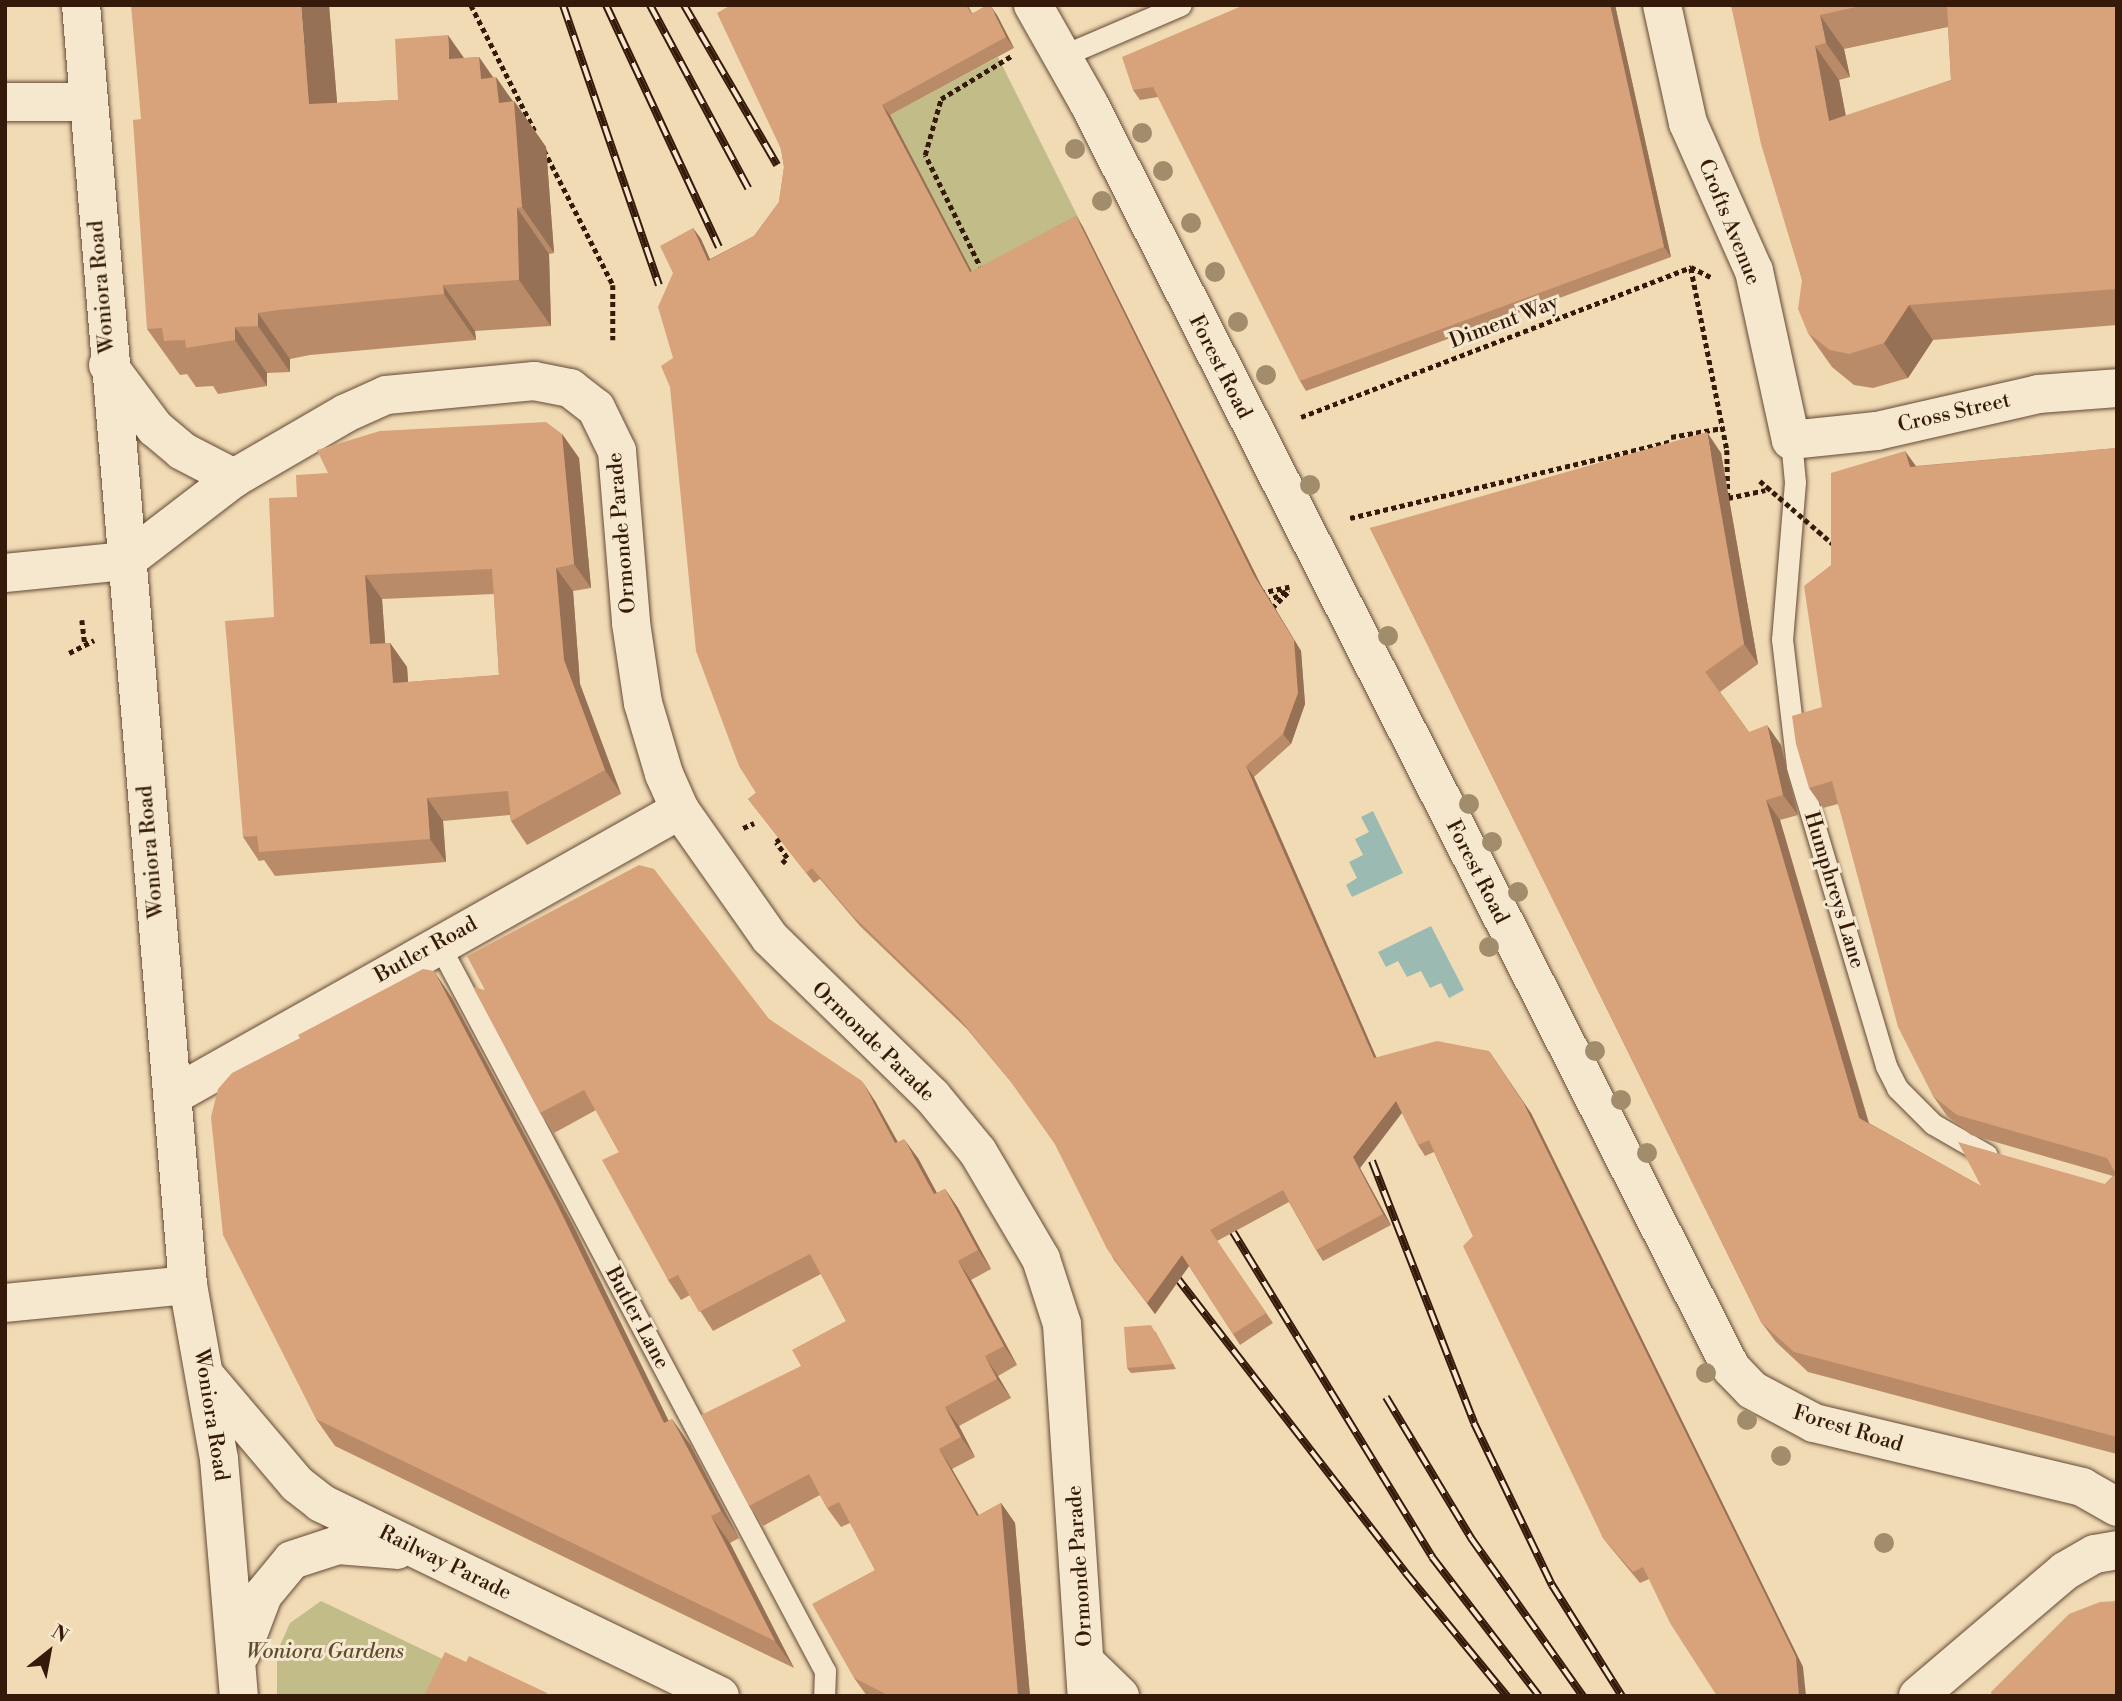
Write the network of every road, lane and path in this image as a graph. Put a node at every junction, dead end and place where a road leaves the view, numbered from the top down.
1 (81, 5) edge
2 (471, 5) edge
3 (1033, 5) edge
4 (1181, 5) edge
5 (1662, 5) edge
6 (1013, 55) dead end
7 (1062, 56) junction
8 (5, 102) edge
9 (87, 102) junction
10 (1691, 267) junction
11 (979, 279) edge
12 (1717, 280) dead end
13 (613, 340) dead end
14 (108, 365) junction
15 (2117, 387) edge
16 (1301, 417) dead end
17 (1722, 428) junction
18 (1791, 440) junction
19 (234, 478) junction
20 (1760, 481) dead end
21 (1728, 498) dead end
22 (1350, 519) dead end
23 (1842, 552) edge
24 (126, 561) junction
25 (5, 573) edge
26 (1293, 587) junction
27 (1256, 595) edge
28 (1257, 607) edge
29 (1266, 612) edge
30 (82, 620) dead end
31 (98, 638) dead end
32 (85, 645) junction
33 (69, 653) dead end
34 (680, 810) junction
35 (787, 834) edge
36 (782, 863) edge
37 (438, 943) junction
38 (174, 1095) junction
39 (2008, 1162) edge
40 (188, 1285) junction
41 (5, 1303) edge
42 (208, 1379) junction
43 (2117, 1507) edge
44 (2117, 1550) edge
45 (430, 1556) junction
46 (238, 1680) edge
47 (1087, 1680) edge
48 (1925, 1694) edge
49 (720, 1696) edge
50 (824, 1696) edge
51 (1120, 1696) edge

1 - 9 street, Woniora Road
2 - 13 path
3 - 7 street, Forest Road
4 - 7 lane
5 - 18 street, Crofts Avenue
6 - 11 path
7 - 43 street, Forest Road
8 - 9 street
9 - 14 street, Woniora Road
10 - 12 path
10 - 16 path, Diment Way
10 - 17 path
14 - 19 street
14 - 24 street, Woniora Road
15 - 18 street, Cross Street
17 - 21 path
17 - 22 path
18 - 39 lane, Humphreys Lane
19 - 24 street
19 - 34 street, Ormonde Parade
20 - 23 path, bridge
24 - 25 street
24 - 38 street, Woniora Road
26 - 27 path
26 - 28 path
26 - 29 path
30 - 32 path
31 - 32 path
32 - 33 path
34 - 37 street, Butler Road
34 - 47 street, Ormonde Parade
35 - 36 path
37 - 38 street, Butler Road
37 - 50 lane, Butler Lane
38 - 40 street, Woniora Road
40 - 41 street
40 - 42 street, Woniora Road
42 - 45 street, Railway Parade
42 - 46 street, Woniora Road
44 - 48 street
45 - 46 street
45 - 49 street, Railway Parade
47 - 51 street

